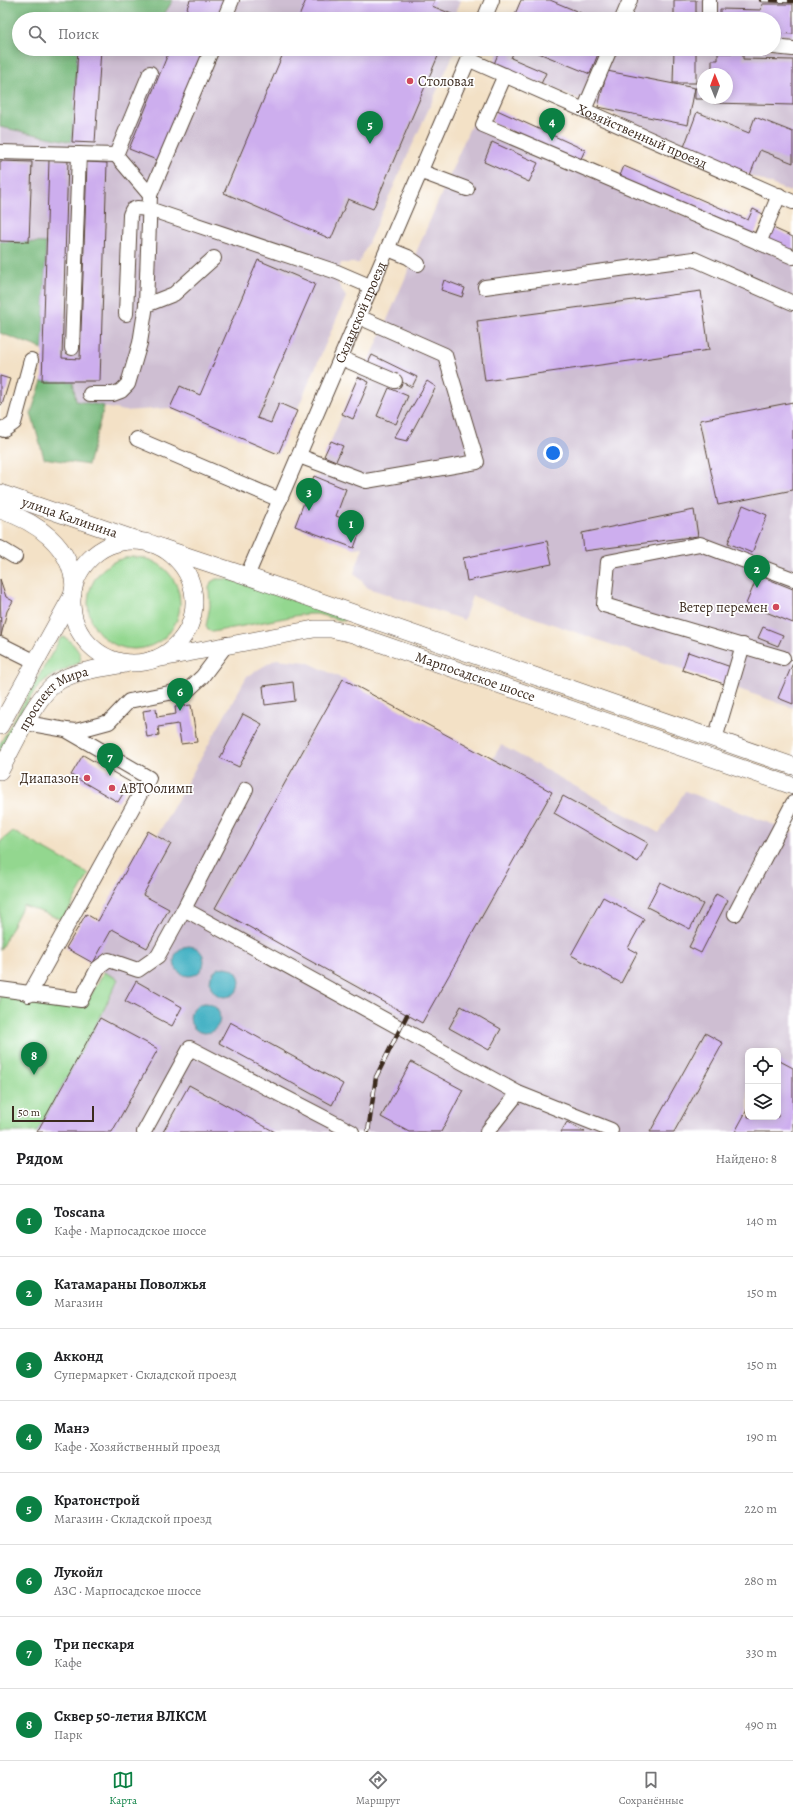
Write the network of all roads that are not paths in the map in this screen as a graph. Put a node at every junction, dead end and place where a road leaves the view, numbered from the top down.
1 (232, 0) edge
2 (492, 0) edge
3 (630, 0) edge
4 (709, 0) edge
5 (227, 12) edge
6 (487, 12) edge
7 (625, 12) edge
8 (709, 12) edge
9 (781, 48) edge
10 (793, 49) edge
11 (209, 56) edge
12 (471, 56) edge
13 (475, 56) edge
14 (607, 56) edge
15 (150, 73) dead end
16 (505, 75) junction
17 (584, 110) junction
18 (0, 152) edge
19 (79, 154) junction
20 (116, 155) junction
21 (422, 172) junction
22 (466, 189) dead end
23 (779, 195) junction
24 (150, 202) junction
25 (793, 202) edge
26 (759, 243) junction
27 (388, 249) junction
28 (793, 257) edge
29 (214, 258) dead end
30 (418, 264) dead end
31 (372, 287) junction
32 (485, 287) dead end
33 (793, 303) edge
34 (146, 305) junction
35 (126, 314) dead end
36 (359, 318) junction
37 (72, 348) dead end
38 (341, 358) junction
39 (31, 360) dead end
40 (395, 380) dead end
41 (90, 394) dead end
42 (0, 428) edge
43 (138, 439) dead end
44 (299, 456) junction
45 (0, 493) edge
46 (280, 500) junction
47 (0, 510) edge
48 (141, 541) junction
49 (0, 548) edge
50 (163, 548) junction
51 (15, 557) dead end
52 (247, 576) junction
53 (793, 579) edge
54 (74, 590) junction
55 (0, 644) edge
56 (227, 644) junction
57 (743, 645) junction
58 (783, 658) dead end
59 (143, 661) junction
60 (36, 662) junction
61 (26, 724) junction
62 (0, 726) edge
63 (66, 730) junction
64 (715, 739) junction
65 (793, 766) edge
66 (0, 771) edge
67 (793, 786) edge
68 (246, 789) dead end
69 (793, 803) edge
70 (184, 909) junction
71 (735, 914) dead end
72 (0, 989) edge
73 (29, 994) junction
74 (518, 1093) junction
75 (144, 1132) edge
76 (352, 1132) edge
77 (487, 1132) edge
78 (610, 1132) edge

1 - 5 street
2 - 6 street
3 - 7 street
4 - 8 street
9 - 10 street
11 - 24 street
12 - 21 street, Складской проезд
13 - 16 street, Хозяйственный проезд
14 - 17 street
15 - 20 street
16 - 17 street, Хозяйственный проезд
16 - 26 street
17 - 23 street, Хозяйственный проезд
18 - 19 street
19 - 20 street
19 - 37 street
20 - 24 street
21 - 22 street
21 - 27 street, Складской проезд
23 - 25 street, Хозяйственный проезд
23 - 26 street
24 - 31 street
24 - 34 street
24 - 35 street
26 - 28 street
27 - 30 street
27 - 31 street, Складской проезд
29 - 34 street
31 - 36 street, Складской проезд
32 - 33 street
34 - 41 street
36 - 38 street, Складской проезд
36 - 44 street
38 - 40 street
38 - 44 street, Складской проезд
39 - 42 street
43 - 46 street
44 - 46 street, Складской проезд
45 - 48 main road, улица Калинина
46 - 52 street, Складской проезд
47 - 54 main road, улица Калинина
48 - 50 main road
48 - 54 main road
49 - 51 street
50 - 52 main road, Марпосадское шоссе
50 - 59 main road
52 - 64 main road, Марпосадское шоссе
53 - 57 street
54 - 59 main road
54 - 60 main road, проспект Мира
55 - 60 street
56 - 59 main road, Марпосадское шоссе
56 - 63 street
56 - 67 main road, Марпосадское шоссе
57 - 58 street
57 - 64 street
59 - 61 main road, проспект Мира
60 - 62 main road, проспект Мира
61 - 63 street
61 - 66 main road, проспект Мира
63 - 73 street
64 - 65 main road, Марпосадское шоссе
68 - 70 street
69 - 71 street
70 - 73 street
70 - 74 street
72 - 73 street
74 - 77 street
74 - 78 street
75 - 76 street

